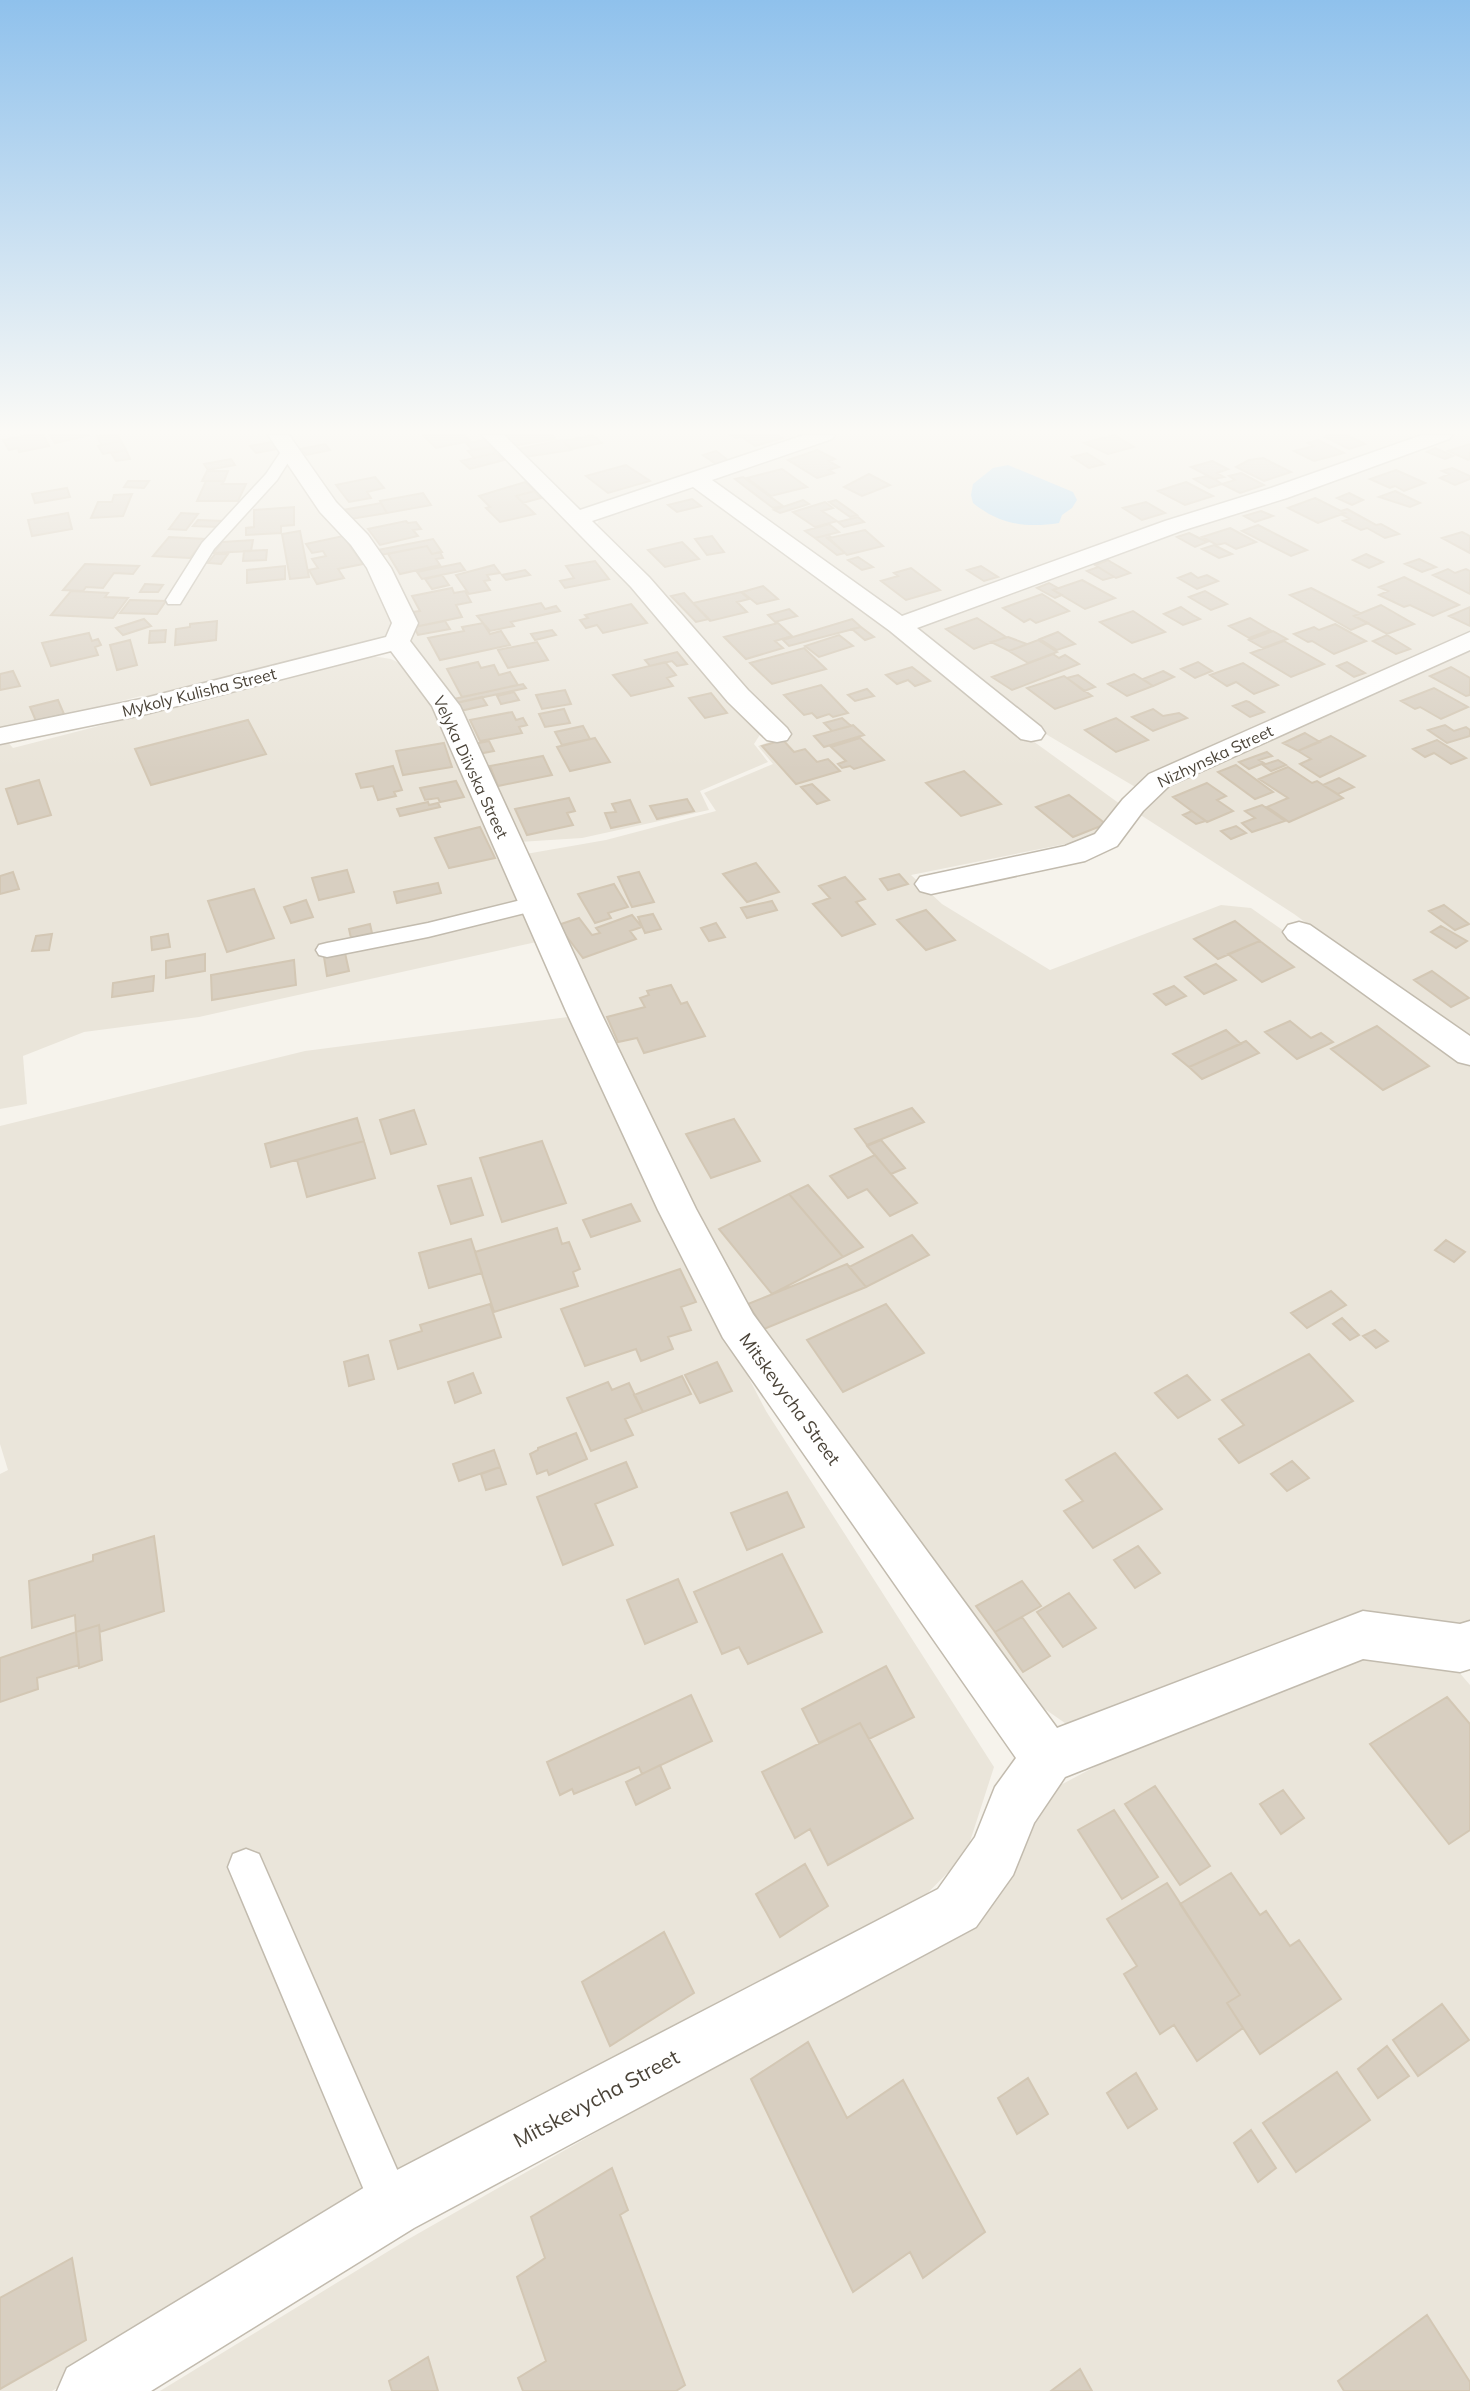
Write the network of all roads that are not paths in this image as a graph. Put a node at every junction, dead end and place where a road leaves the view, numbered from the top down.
1 (208, 547) edge
2 (364, 547) edge
3 (606, 547) edge
4 (789, 547) edge
5 (1117, 547) edge
6 (174, 600) dead end
7 (899, 626) junction
8 (1470, 640) edge
9 (397, 642) junction
10 (1031, 733) dead end
11 (777, 734) dead end
12 (0, 736) edge
13 (931, 884) dead end
14 (533, 904) junction
15 (1299, 932) dead end
16 (327, 950) dead end
17 (583, 1011) joint
18 (1470, 1053) edge
19 (1467, 1651) edge
20 (1047, 1758) junction
21 (246, 1867) dead end
22 (392, 2206) junction
23 (90, 2391) edge

1 - 6 lane
2 - 9 street
3 - 11 street
4 - 7 street
5 - 7 street
7 - 10 street
8 - 13 street, Nizhynska Street
9 - 12 street, Mykoly Kulisha Street
9 - 14 street, Velyka Diivska Street
14 - 16 lane
14 - 17 street, Velyka Diivska Street
15 - 18 street
17 - 20 street, Mitskevycha Street
19 - 20 street
20 - 22 street, Mitskevycha Street
21 - 22 lane
22 - 23 street, Mitskevycha Street

